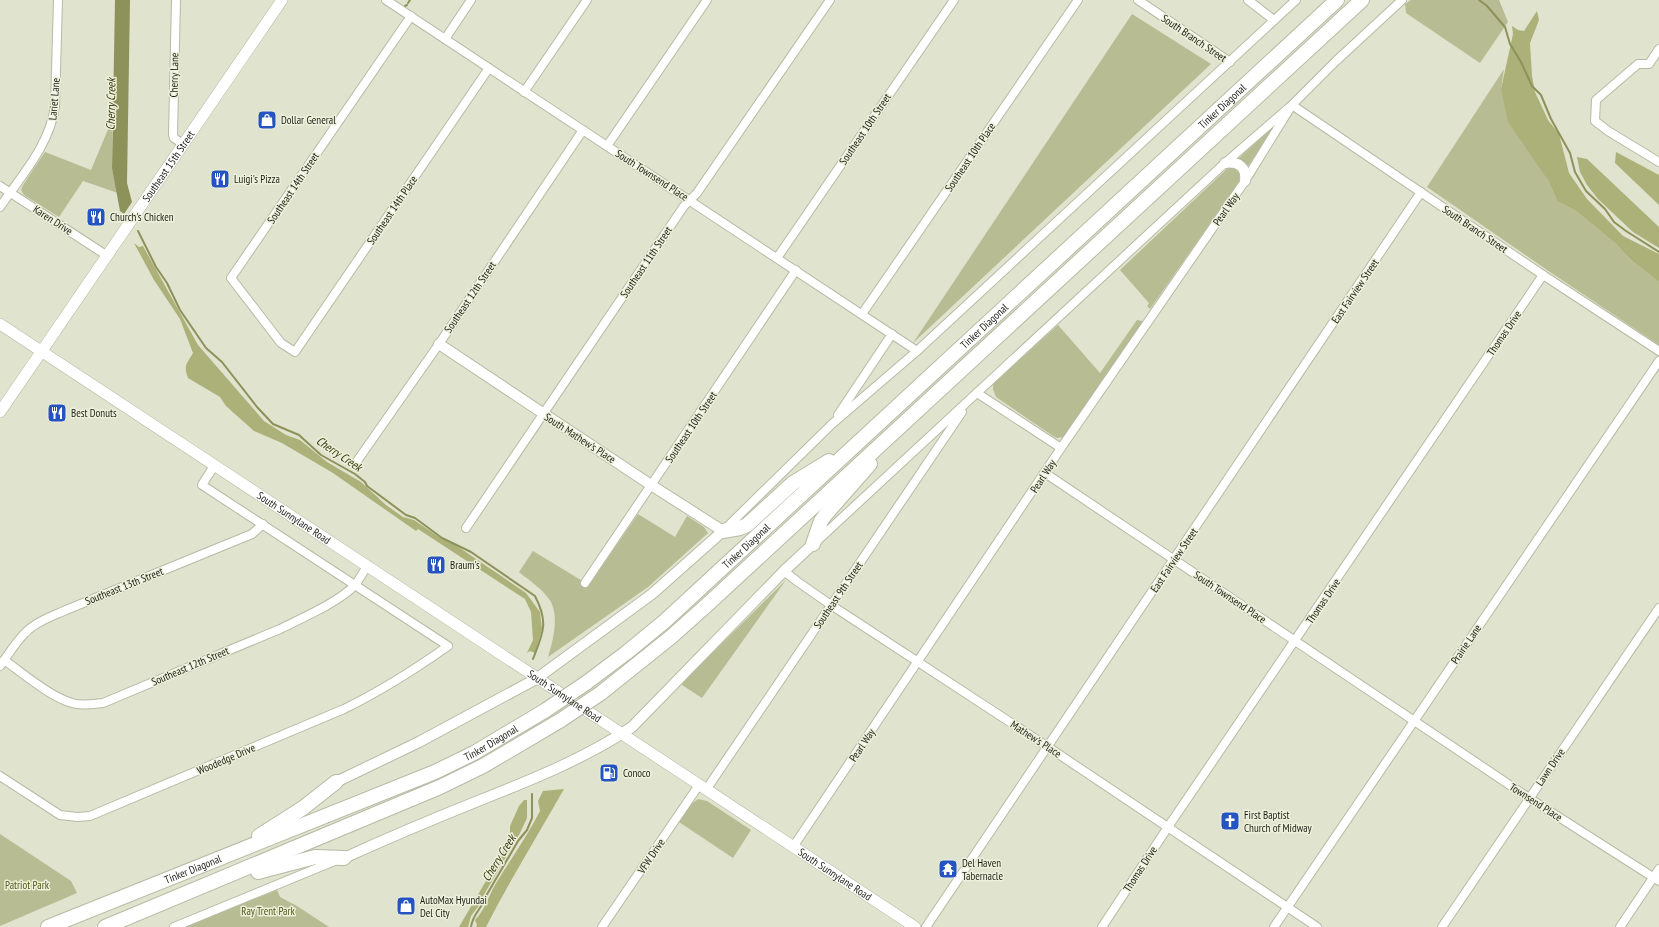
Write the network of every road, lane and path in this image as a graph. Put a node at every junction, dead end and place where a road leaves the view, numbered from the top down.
1 (58, 0) edge
2 (176, 0) edge
3 (282, 0) edge
4 (386, 0) edge
5 (471, 0) edge
6 (587, 0) edge
7 (707, 0) edge
8 (830, 0) edge
9 (954, 0) edge
10 (1078, 0) edge
11 (1138, 0) edge
12 (1248, 0) edge
13 (1296, 0) edge
14 (1337, 0) edge
15 (1362, 0) edge
16 (1402, 0) edge
17 (411, 16) junction
18 (1274, 20) junction
19 (445, 39) junction
20 (1659, 49) edge
21 (1230, 62) junction
22 (489, 68) junction
23 (524, 92) junction
24 (1292, 105) junction
25 (583, 130) junction
26 (183, 144) junction
27 (607, 146) junction
28 (1659, 162) edge
29 (1225, 164) junction
30 (1245, 181) junction
31 (0, 186) edge
32 (10, 192) junction
33 (1421, 192) junction
34 (690, 200) junction
35 (0, 207) edge
36 (106, 255) junction
37 (777, 258) junction
38 (796, 270) junction
39 (1543, 275) junction
40 (862, 314) junction
41 (0, 324) edge
42 (892, 334) junction
43 (439, 344) junction
44 (41, 351) junction
45 (917, 351) junction
46 (1659, 351) edge
47 (295, 352) joint
48 (1659, 361) edge
49 (977, 393) junction
50 (970, 400) junction
51 (0, 412) edge
52 (914, 414) junction
53 (544, 415) junction
54 (832, 424) junction
55 (854, 445) junction
56 (1061, 448) junction
57 (355, 464) dead end
58 (214, 466) junction
59 (1045, 473) junction
60 (651, 485) junction
61 (263, 524) junction
62 (466, 528) dead end
63 (723, 531) junction
64 (813, 544) junction
65 (1175, 559) junction
66 (367, 567) junction
67 (784, 571) junction
68 (584, 583) dead end
69 (355, 585) junction
70 (831, 605) junction
71 (1659, 608) edge
72 (1295, 642) junction
73 (448, 646) joint
74 (918, 662) junction
75 (2, 663) edge
76 (536, 679) junction
77 (1414, 721) junction
78 (622, 734) junction
79 (1048, 747) junction
80 (0, 776) edge
81 (336, 782) joint
82 (703, 787) junction
83 (1529, 798) junction
84 (1168, 827) junction
85 (793, 847) junction
86 (232, 854) junction
87 (344, 858) junction
88 (1659, 869) edge
89 (1656, 879) edge
90 (204, 886) junction
91 (1287, 908) junction
92 (910, 926) edge
93 (48, 927) edge
94 (105, 927) edge
95 (174, 927) edge
96 (602, 927) edge
97 (926, 927) edge
98 (1102, 927) edge
99 (1274, 927) edge
100 (1317, 927) edge
101 (1442, 927) edge
102 (1620, 927) edge

1 - 32 street, Lariet Lane
2 - 26 street, Cherry Lane
3 - 26 main road, Southeast 15th Street
4 - 17 street, South Townsend Place
5 - 19 street
6 - 23 street
7 - 27 street
8 - 34 street, Southeast 11th Street
9 - 37 street, Southeast 10th Street
10 - 40 street, Southeast 10th Place
11 - 21 street, South Branch Street
12 - 18 street
13 - 18 street
14 - 55 highway, Tinker Diagonal
15 - 52 highway, Tinker Diagonal
16 - 24 street
17 - 19 street, South Townsend Place
17 - 47 street, Southeast 14th Street
18 - 21 street
19 - 22 street, South Townsend Place
20 - 28 street
21 - 45 street
22 - 23 street, South Townsend Place
22 - 47 street, Southeast 14th Place
23 - 25 street, South Townsend Place
24 - 29 street
24 - 30 street, Pearl Way
24 - 33 street, South Branch Street
25 - 27 street, South Townsend Place
25 - 43 street, Southeast 12th Street
26 - 36 main road, Southeast 15th Street
27 - 34 street, South Townsend Place
29 - 30 street
29 - 49 street
30 - 56 street, Pearl Way
31 - 32 street, Karen Drive
32 - 35 street, Lariet Lane
32 - 36 street, Karen Drive
33 - 39 street, South Branch Street
33 - 65 street, East Fairview Street
34 - 37 street, South Townsend Place
34 - 53 street, Southeast 11th Street
36 - 44 main road, Southeast 15th Street
37 - 38 street, South Townsend Place
38 - 40 street, South Townsend Place
38 - 60 street, Southeast 10th Street
39 - 46 street, South Branch Street
39 - 72 street, Thomas Drive
40 - 42 street, South Townsend Place
41 - 44 main road, South Sunnylane Road
42 - 45 street, South Townsend Place
42 - 54 street
43 - 53 street, South Mathew's Place
43 - 57 street, Southeast 12th Street
44 - 51 main road, Southeast 15th Street
44 - 58 main road, South Sunnylane Road
45 - 54 street
48 - 77 street, Prairie Lane
49 - 50 street
49 - 56 street
50 - 64 street
50 - 70 street, Southeast 9th Street
52 - 64 highway
52 - 90 highway, Tinker Diagonal, bridge
53 - 60 street, South Mathew's Place
53 - 62 street, Southeast 11th Street
54 - 63 street
55 - 63 highway
55 - 86 highway, Tinker Diagonal, bridge
56 - 59 street, Pearl Way
58 - 61 street, South Sunnylane Road
58 - 66 main road, South Sunnylane Road
59 - 65 street, South Townsend Place
59 - 74 street, Pearl Way
60 - 63 street, South Mathew's Place
60 - 68 street, Southeast 10th Street
61 - 69 street, South Sunnylane Road
61 - 75 street, Southeast 13th Street
63 - 76 street
64 - 67 street
65 - 72 street, South Townsend Place
65 - 79 street, East Fairview Street
66 - 69 street, Southeast 12th Street
66 - 76 main road, South Sunnylane Road
67 - 70 street, Mathew's Place
67 - 78 street
69 - 73 street, South Sunnylane Road
69 - 75 street, Southeast 12th Street
70 - 74 street, Mathew's Place
70 - 82 street, Southeast 9th Street
71 - 83 street, Lawn Drive
72 - 77 street, South Townsend Place
72 - 84 street, Thomas Drive
73 - 80 street, Woodedge Drive
74 - 79 street, Mathew's Place
74 - 85 street, Pearl Way
76 - 78 main road, South Sunnylane Road
76 - 81 street
77 - 83 street, Townsend Place
77 - 91 street, Prairie Lane
78 - 82 main road, South Sunnylane Road
78 - 87 street
79 - 84 street, Mathew's Place
79 - 97 street, East Fairview Street
81 - 86 highway
82 - 85 main road, South Sunnylane Road
82 - 96 street, VFW Drive
83 - 89 street, Townsend Place
83 - 101 street, Lawn Drive
84 - 91 street, Mathew's Place
84 - 98 street, Thomas Drive
85 - 92 main road, South Sunnylane Road
86 - 93 highway, Tinker Diagonal
87 - 90 highway
87 - 95 street
88 - 89 street
89 - 102 street
90 - 94 highway, Tinker Diagonal
91 - 99 street, Prairie Lane
91 - 100 street

